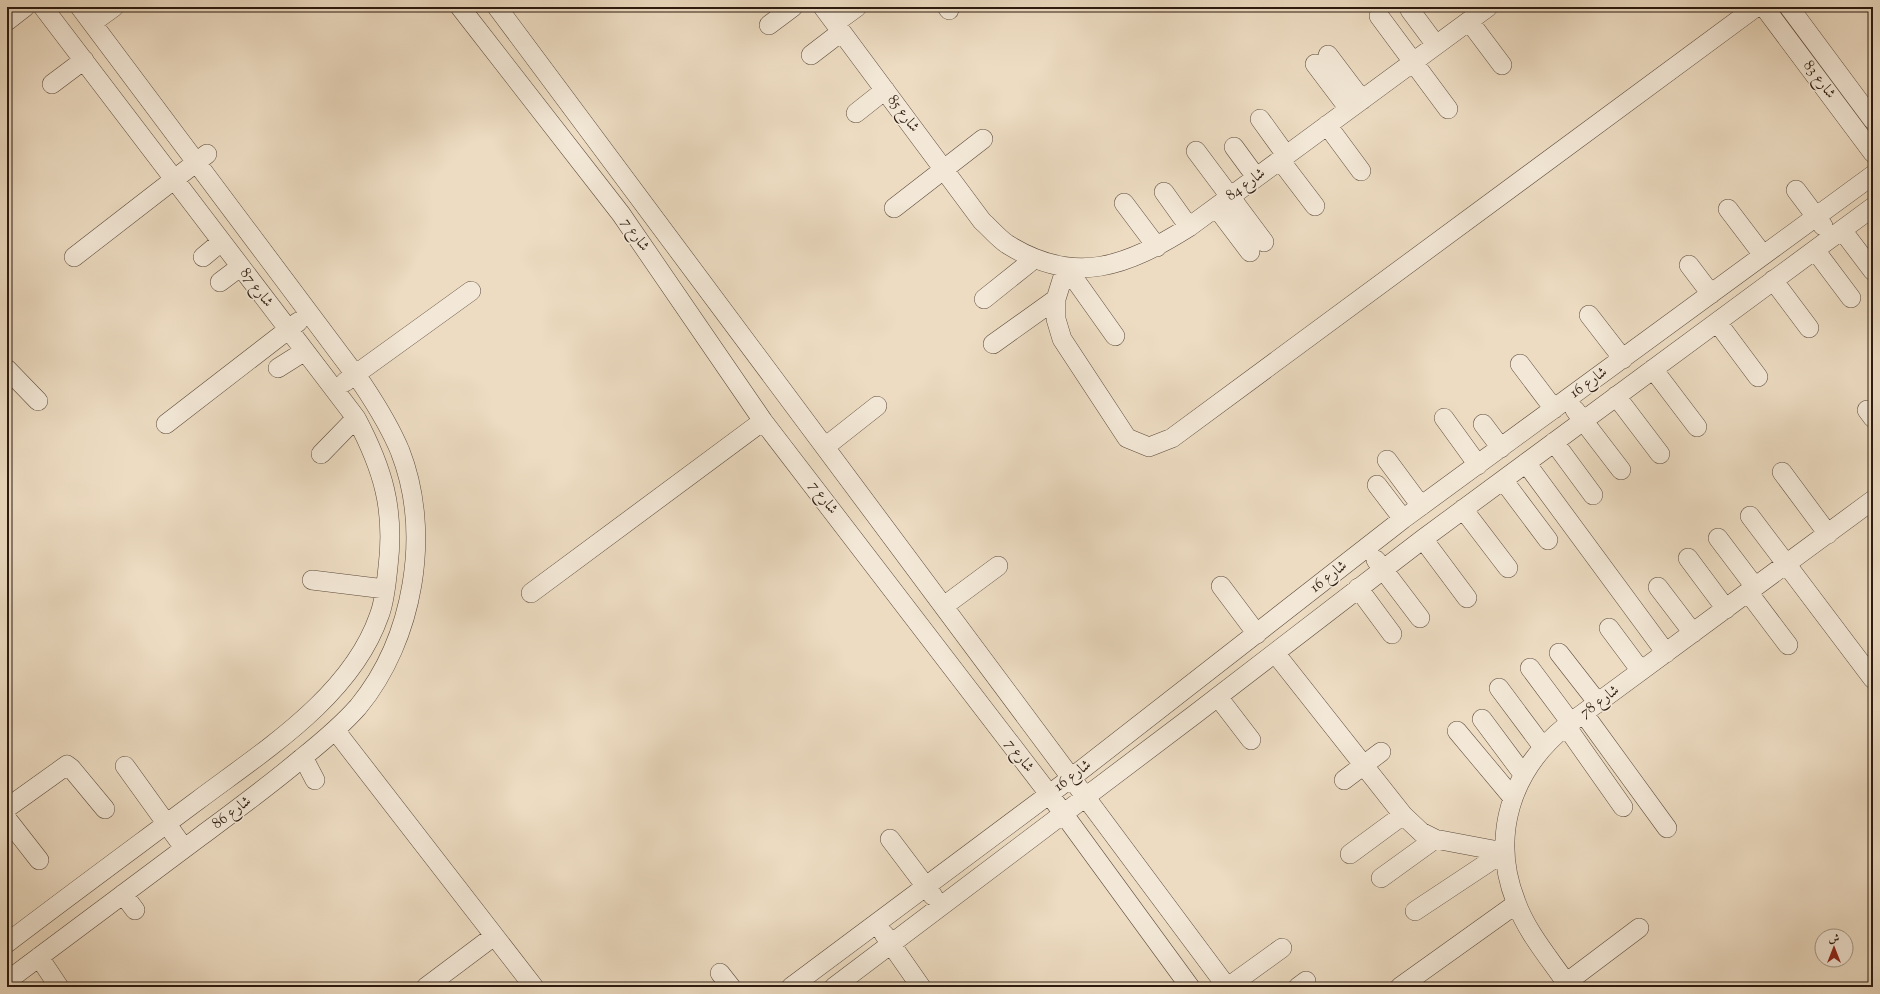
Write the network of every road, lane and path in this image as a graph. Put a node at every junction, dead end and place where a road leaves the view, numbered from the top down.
1 (25, 7) edge
2 (43, 7) edge
3 (80, 7) edge
4 (114, 7) edge
5 (460, 7) edge
6 (497, 7) edge
7 (793, 7) edge
8 (823, 7) edge
9 (857, 7) edge
10 (1488, 7) edge
11 (1756, 7) edge
12 (1764, 7) edge
13 (1789, 7) edge
14 (1410, 10) dead end
15 (1378, 16) dead end
16 (7, 21) edge
17 (92, 23) junction
18 (1464, 24) junction
19 (769, 25) dead end
20 (838, 28) junction
21 (1436, 45) junction
22 (811, 55) dead end
23 (1321, 59) dead end
24 (84, 60) junction
25 (1413, 62) junction
26 (1497, 68) dead end
27 (52, 84) dead end
28 (885, 90) junction
29 (1355, 104) junction
30 (1448, 109) dead end
31 (856, 112) dead end
32 (1260, 119) dead end
33 (1873, 120) edge
34 (1327, 125) junction
35 (984, 139) dead end
36 (1234, 147) dead end
37 (1196, 151) dead end
38 (1873, 153) edge
39 (1283, 157) junction
40 (201, 158) junction
41 (944, 169) junction
42 (1361, 171) dead end
43 (1873, 174) edge
44 (1256, 177) junction
45 (174, 179) junction
46 (1796, 190) dead end
47 (1164, 192) dead end
48 (1223, 202) junction
49 (1124, 203) dead end
50 (1315, 206) dead end
51 (894, 208) dead end
52 (1872, 208) edge
53 (1728, 209) dead end
54 (1816, 216) junction
55 (982, 221) joint
56 (1189, 227) junction
57 (1837, 233) junction
58 (221, 242) junction
59 (1157, 247) junction
60 (1257, 247) dead end
61 (1815, 250) junction
62 (1763, 255) junction
63 (74, 257) dead end
64 (203, 257) dead end
65 (268, 258) junction
66 (1034, 259) junction
67 (1689, 265) dead end
68 (1066, 267) junction
69 (243, 271) junction
70 (1873, 271) edge
71 (1773, 280) junction
72 (220, 282) dead end
73 (471, 291) dead end
74 (1711, 294) junction
75 (1851, 298) dead end
76 (984, 299) dead end
77 (1056, 299) junction
78 (309, 314) junction
79 (1590, 315) dead end
80 (1717, 322) junction
81 (1809, 328) dead end
82 (288, 329) junction
83 (1115, 336) dead end
84 (993, 344) dead end
85 (305, 351) junction
86 (1623, 359) junction
87 (1520, 364) dead end
88 (278, 368) dead end
89 (7, 369) edge
90 (1653, 369) junction
91 (355, 374) junction
92 (1758, 377) dead end
93 (334, 390) junction
94 (1616, 396) junction
95 (38, 400) dead end
96 (1560, 404) junction
97 (877, 406) dead end
98 (356, 418) junction
99 (1444, 418) dead end
100 (764, 421) junction
101 (1583, 421) junction
102 (166, 424) dead end
103 (1483, 424) dead end
104 (1697, 427) dead end
105 (1554, 442) junction
106 (825, 447) junction
107 (1501, 448) junction
108 (321, 454) dead end
109 (1660, 454) dead end
110 (1387, 460) dead end
111 (1526, 463) junction
112 (1478, 465) junction
113 (1621, 470) dead end
114 (1782, 472) dead end
115 (1503, 480) junction
116 (1377, 485) dead end
117 (1593, 495) dead end
118 (1873, 500) edge
119 (1421, 506) junction
120 (1463, 509) junction
121 (1750, 516) dead end
122 (1403, 519) junction
123 (1828, 534) junction
124 (1718, 538) dead end
125 (1423, 539) junction
126 (1548, 540) dead end
127 (1366, 548) junction
128 (1688, 558) dead end
129 (1787, 564) junction
130 (998, 566) dead end
131 (1508, 568) dead end
132 (1383, 569) junction
133 (312, 580) dead end
134 (1221, 586) dead end
135 (1658, 587) dead end
136 (1358, 588) junction
137 (1752, 590) junction
138 (531, 593) dead end
139 (384, 595) junction
140 (1468, 598) dead end
141 (408, 603) joint
142 (944, 606) junction
143 (1726, 609) junction
144 (1420, 618) dead end
145 (1609, 628) dead end
146 (1693, 633) junction
147 (1257, 634) junction
148 (1392, 634) dead end
149 (1788, 645) dead end
150 (1275, 652) junction
151 (1559, 653) dead end
152 (1666, 653) junction
153 (1530, 668) dead end
154 (1641, 671) junction
155 (1873, 679) edge
156 (1499, 688) dead end
157 (1179, 695) junction
158 (1218, 697) junction
159 (1194, 715) junction
160 (1580, 717) junction
161 (1482, 720) dead end
162 (336, 730) junction
163 (1457, 731) dead end
164 (1251, 740) dead end
165 (1543, 747) junction
166 (1381, 752) dead end
167 (303, 758) junction
168 (1364, 764) junction
169 (125, 766) dead end
170 (1523, 774) junction
171 (1071, 778) junction
172 (315, 780) dead end
173 (1344, 780) dead end
174 (1049, 794) junction
175 (1085, 797) junction
176 (1513, 798) junction
177 (1623, 807) dead end
178 (7, 808) edge
179 (105, 809) dead end
180 (1063, 814) junction
181 (1404, 815) junction
182 (7, 819) edge
183 (166, 824) junction
184 (1667, 828) dead end
185 (890, 839) dead end
186 (1435, 839) junction
187 (184, 848) junction
188 (1504, 852) junction
189 (1350, 854) dead end
190 (39, 860) dead end
191 (1381, 878) dead end
192 (925, 887) junction
193 (123, 894) junction
194 (1516, 904) junction
195 (941, 907) junction
196 (135, 910) dead end
197 (1415, 911) dead end
198 (877, 923) junction
199 (1639, 928) dead end
200 (494, 936) junction
201 (9, 938) edge
202 (892, 944) junction
203 (1282, 948) dead end
204 (39, 957) junction
205 (14, 976) edge
206 (1568, 985) edge
207 (60, 987) edge
208 (426, 987) edge
209 (534, 987) edge
210 (791, 987) edge
211 (834, 987) edge
212 (921, 987) edge
213 (1190, 987) edge
214 (1227, 987) edge
215 (1400, 987) edge

1 - 16 street
2 - 24 street, شارع 87
3 - 17 street, شارع 87
4 - 17 street
5 - 100 street, شارع 7
6 - 106 street, شارع 7
7 - 19 street
8 - 20 street, شارع 85
9 - 20 street
10 - 18 street, شارع 84
11 - 77 street
12 - 38 street, شارع 83
13 - 33 street, شارع 83
14 - 21 street
15 - 25 street
17 - 40 street, شارع 87
18 - 21 street, شارع 84
18 - 26 street
20 - 22 street
20 - 28 street, شارع 85
21 - 25 street, شارع 84
23 - 29 street
24 - 27 street
24 - 45 street, شارع 87
25 - 29 street, شارع 84
25 - 30 street
28 - 31 street
28 - 41 street, شارع 85
29 - 34 street, شارع 84
32 - 39 street
34 - 39 street, شارع 84
34 - 42 street
35 - 41 street
36 - 44 street
37 - 48 street
39 - 44 street, شارع 84
39 - 50 street
40 - 45 street
40 - 65 street, شارع 87
41 - 51 street
41 - 55 street, شارع 85
43 - 54 street, شارع 16
44 - 48 street, شارع 84
45 - 58 street, شارع 87
45 - 63 street
46 - 54 street
47 - 56 street
48 - 56 street, شارع 84
48 - 60 street
49 - 59 street
52 - 57 street, شارع 16
53 - 62 street
54 - 57 street
54 - 62 street, شارع 16
55 - 66 street, شارع 84
56 - 59 street, شارع 84
57 - 61 street, شارع 16
57 - 70 street
58 - 64 street
58 - 69 street, شارع 87
59 - 68 street, شارع 84
61 - 71 street, شارع 16
61 - 75 street
62 - 74 street, شارع 16
65 - 69 street
65 - 78 street, شارع 87
66 - 68 street, شارع 84
66 - 76 street
67 - 74 street
68 - 77 street
68 - 83 street
69 - 72 street
69 - 82 street, شارع 87
71 - 80 street, شارع 16
71 - 81 street
73 - 91 street
74 - 86 street, شارع 16
77 - 84 street
78 - 82 street
78 - 91 street, شارع 87
79 - 86 street
80 - 90 street, شارع 16
80 - 92 street
82 - 85 street, شارع 87
82 - 102 street
85 - 88 street
85 - 93 street, شارع 87
86 - 96 street, شارع 16
87 - 96 street
89 - 95 street
90 - 94 street, شارع 16
90 - 104 street
91 - 93 street
91 - 141 street, شارع 87
93 - 98 street, شارع 87
94 - 101 street, شارع 16
94 - 109 street
96 - 101 street
96 - 107 street, شارع 16
97 - 106 street
98 - 108 street
98 - 139 street, شارع 87
99 - 112 street
100 - 138 street
100 - 174 street, شارع 7
101 - 105 street, شارع 16
101 - 113 street
103 - 107 street
105 - 111 street, شارع 16
105 - 117 street
106 - 142 street, شارع 7
107 - 112 street, شارع 16
110 - 119 street
111 - 115 street, شارع 16
111 - 152 street
112 - 119 street, شارع 16
114 - 123 street
115 - 120 street, شارع 16
115 - 126 street
116 - 122 street
118 - 123 street, شارع 78
119 - 122 street, شارع 16
120 - 125 street, شارع 16
120 - 131 street
121 - 129 street
122 - 127 street, شارع 16
123 - 129 street, شارع 78
124 - 137 street
125 - 132 street, شارع 16
125 - 140 street
127 - 132 street
127 - 147 street, شارع 16
128 - 143 street
129 - 137 street, شارع 78
129 - 155 street
130 - 142 street
132 - 136 street, شارع 16
132 - 144 street
133 - 139 street
134 - 147 street
135 - 146 street
136 - 148 street
136 - 150 street, شارع 16
137 - 143 street, شارع 78
137 - 149 street
139 - 183 street, شارع 86
141 - 162 street, شارع 86
142 - 171 street, شارع 7
143 - 146 street, شارع 78
145 - 154 street
146 - 152 street, شارع 78
147 - 157 street, شارع 16
150 - 158 street, شارع 16
150 - 168 street
151 - 160 street
152 - 154 street, شارع 78
153 - 160 street
154 - 160 street, شارع 78
156 - 165 street
157 - 159 street
157 - 171 street, شارع 16
158 - 159 street, شارع 16
158 - 164 street
159 - 175 street, شارع 16
160 - 165 street, شارع 78
160 - 177 street
160 - 184 street
161 - 170 street
162 - 167 street, شارع 86
162 - 200 street
163 - 176 street
165 - 170 street, شارع 78
166 - 168 street
167 - 172 street
167 - 187 street, شارع 86
168 - 173 street
168 - 181 street
169 - 183 street
170 - 176 street, شارع 78
171 - 174 street, شارع 16
171 - 175 street, شارع 7
174 - 180 street, شارع 7
174 - 192 street, شارع 16
175 - 180 street, شارع 16
175 - 214 street, شارع 7
176 - 188 street, شارع 78
178 - 179 street
180 - 195 street, شارع 16
180 - 213 street, شارع 7
181 - 186 street
181 - 189 street
182 - 190 street
183 - 187 street
183 - 201 street, شارع 86
185 - 192 street
186 - 188 street
186 - 191 street
187 - 193 street, شارع 86
188 - 194 street, شارع 78
188 - 197 street
192 - 195 street
192 - 198 street, شارع 16
193 - 196 street
193 - 204 street, شارع 86
194 - 206 street, شارع 78
194 - 215 street
195 - 202 street, شارع 16
198 - 202 street
198 - 210 street, شارع 16
199 - 206 street
200 - 208 street
200 - 209 street
201 - 205 street
202 - 211 street, شارع 16
202 - 212 street
203 - 214 street
204 - 205 street, شارع 86
204 - 207 street

